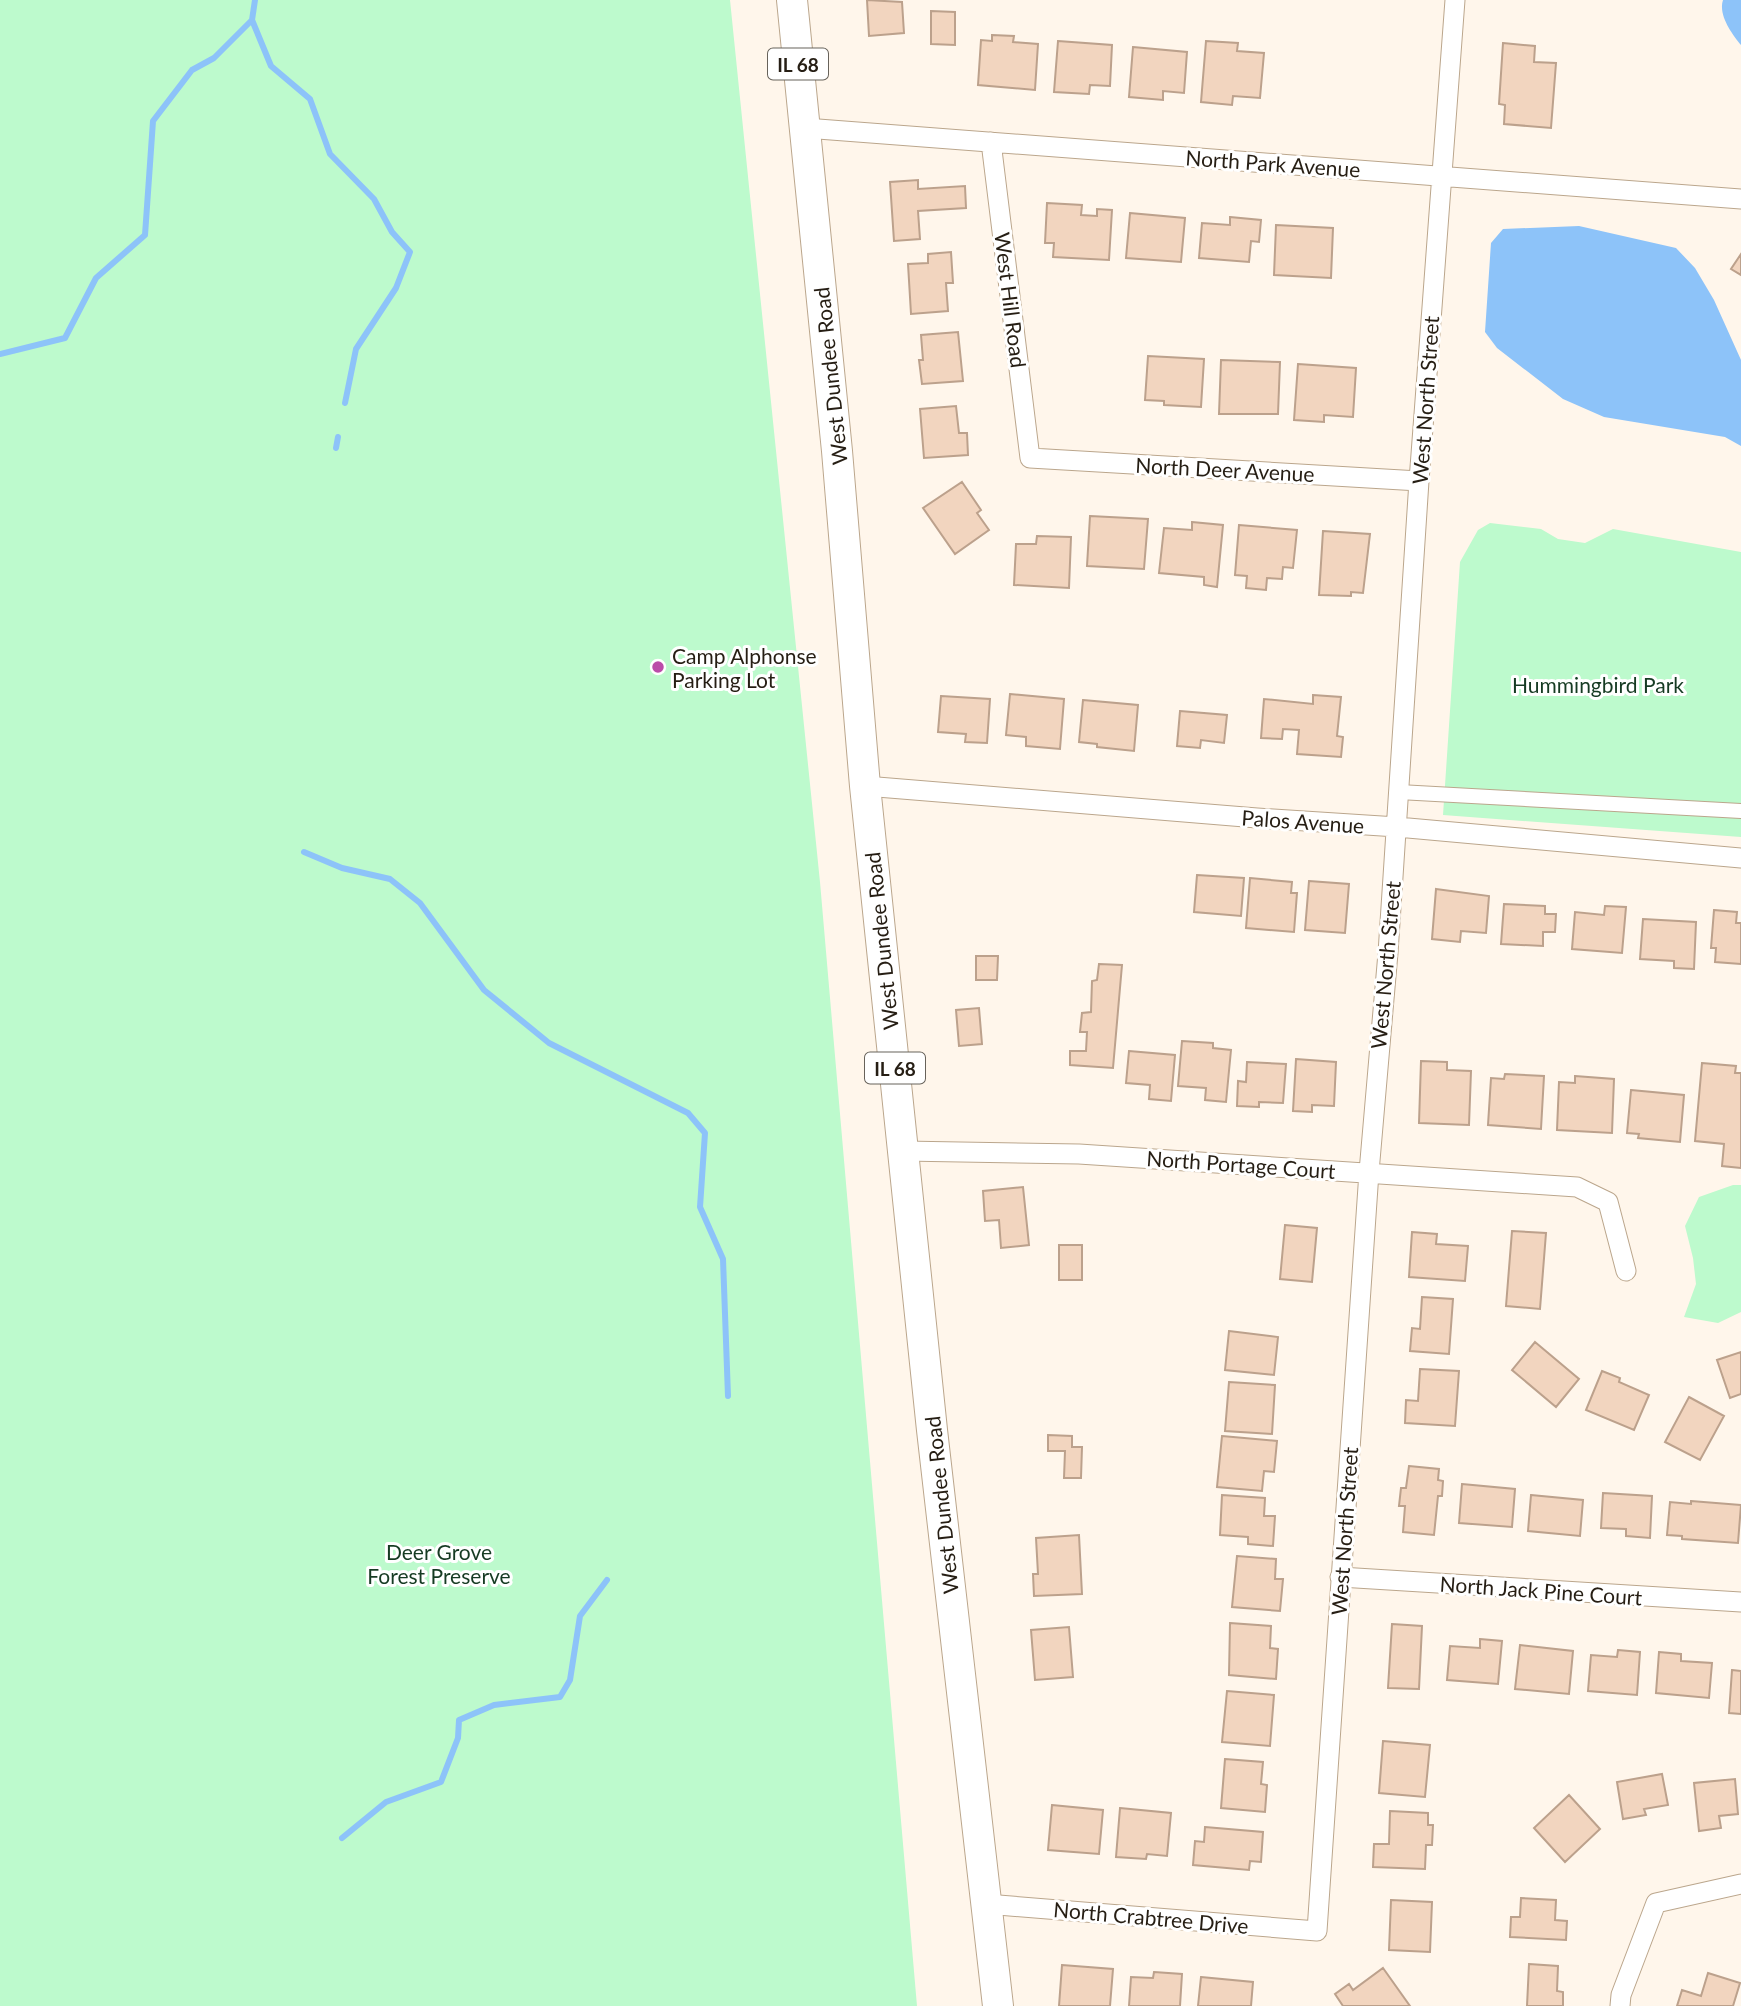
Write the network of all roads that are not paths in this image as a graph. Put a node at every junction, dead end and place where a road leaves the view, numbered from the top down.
1 (792, 0) edge
2 (1455, 0) edge
3 (805, 128) junction
4 (991, 142) junction
5 (1443, 176) junction
6 (1741, 200) edge
7 (1031, 458) joint
8 (1419, 481) junction
9 (865, 786) junction
10 (1399, 792) junction
11 (1741, 811) edge
12 (1397, 827) junction
13 (1741, 858) edge
14 (903, 1151) junction
15 (1369, 1172) junction
16 (1626, 1271) dead end
17 (1340, 1577) junction
18 (1741, 1602) edge
19 (1741, 1884) edge
20 (986, 1904) junction
21 (1317, 1931) joint
22 (998, 2006) edge
23 (1620, 2006) edge

1 - 3 main road, West Dundee Road / IL 68
2 - 5 street, West North Street
3 - 4 street, North Park Avenue
3 - 9 main road, West Dundee Road / IL 68
4 - 5 street, North Park Avenue
4 - 7 street, West Hill Road
5 - 6 street, North Park Avenue
5 - 8 street, West North Street
7 - 8 street, North Deer Avenue
8 - 10 street, West North Street
9 - 12 street, Palos Avenue
9 - 14 main road, West Dundee Road / IL 68
10 - 11 street
10 - 12 street, West North Street
12 - 13 street, Palos Avenue
12 - 15 street, West North Street
14 - 15 street, North Portage Court
14 - 20 main road, West Dundee Road / IL 68
15 - 16 street, North Portage Court
15 - 17 street, West North Street
17 - 18 street, North Jack Pine Court
17 - 21 street, West North Street
19 - 23 street
20 - 21 street, North Crabtree Drive
20 - 22 main road, West Dundee Road / IL 68

